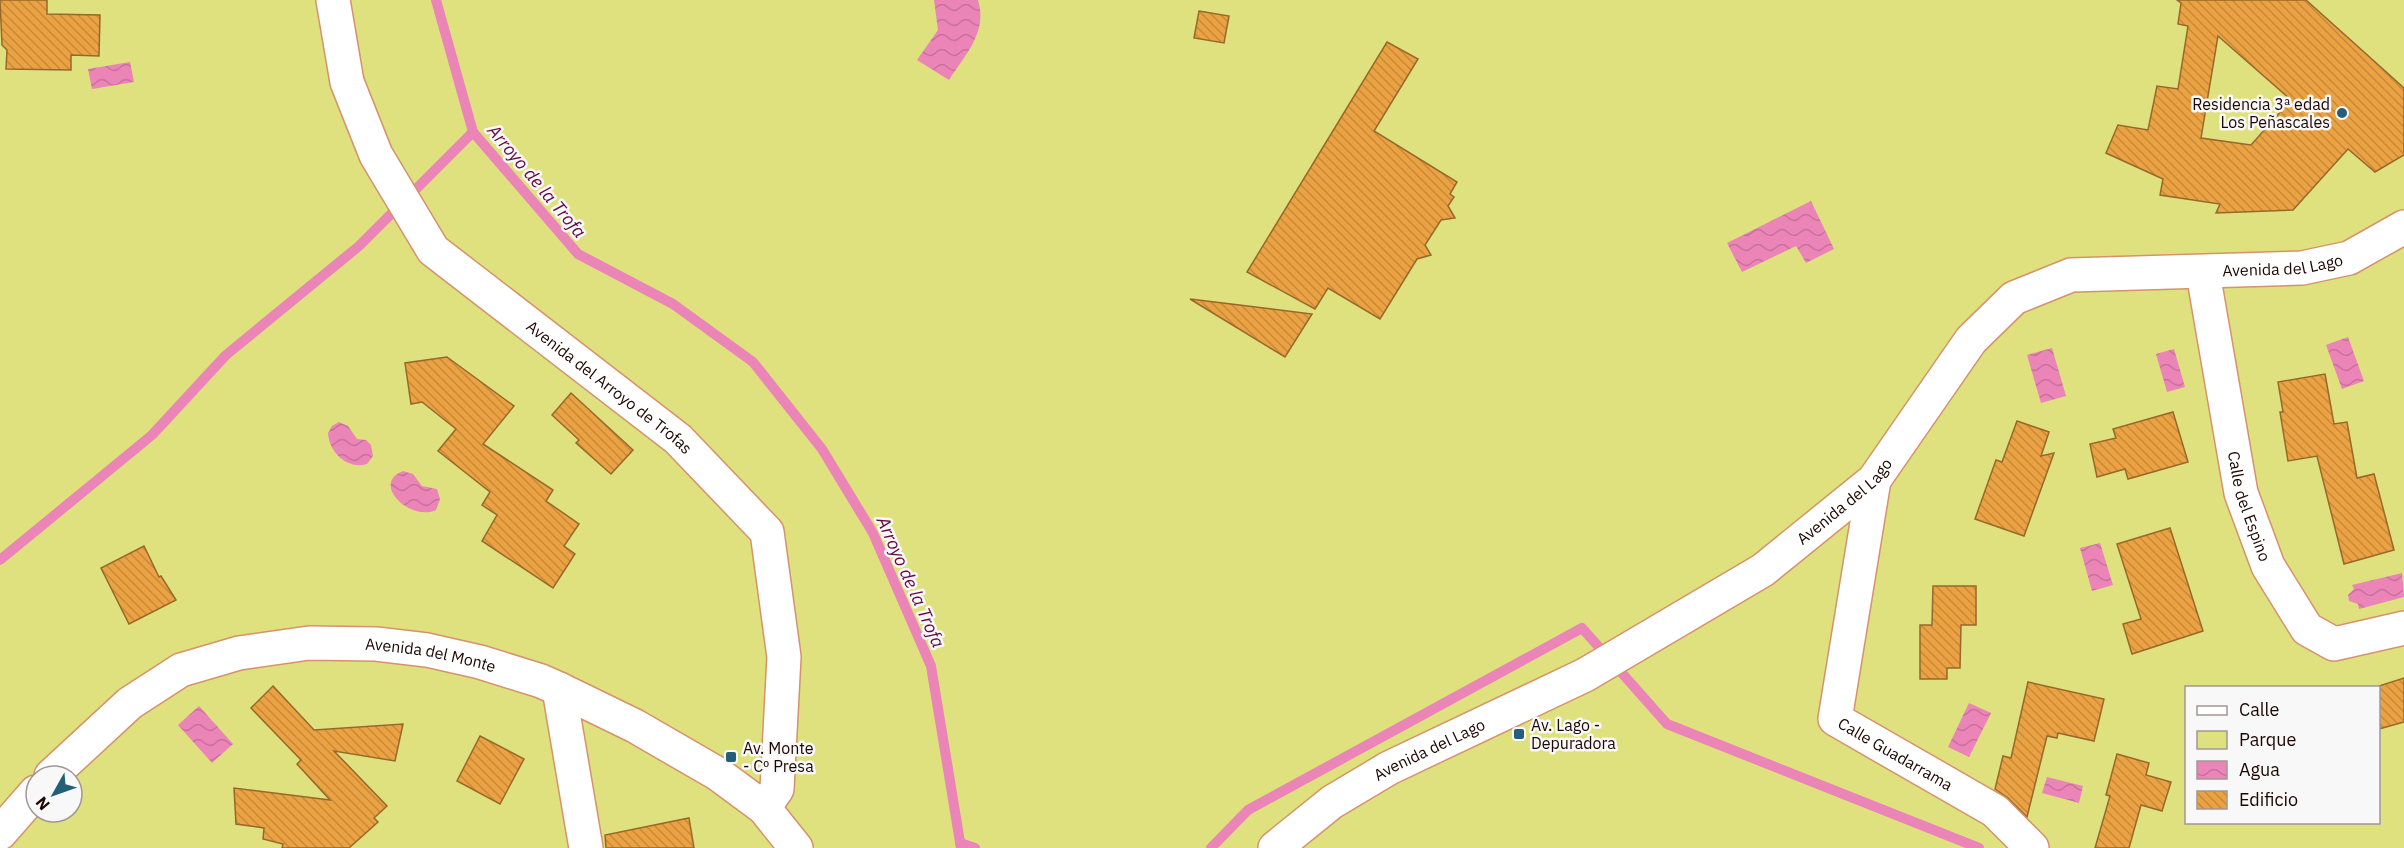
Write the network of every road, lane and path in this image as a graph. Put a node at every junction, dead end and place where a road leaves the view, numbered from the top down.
1 (333, 0) edge
2 (2404, 227) edge
3 (2203, 273) junction
4 (1874, 480) junction
5 (2404, 628) edge
6 (559, 689) junction
7 (64, 764) edge
8 (24, 806) edge
9 (764, 808) junction
10 (0, 833) edge
11 (586, 848) edge
12 (796, 848) edge
13 (1275, 848) edge
14 (2032, 848) edge

1 - 9 street, Avenida del Arroyo de Trofas
2 - 3 street, Avenida del Lago
3 - 4 street, Avenida del Lago
3 - 5 street, Calle del Espino
4 - 13 street, Avenida del Lago
4 - 14 street, Calle Guadarrama
6 - 7 street, Avenida del Monte
6 - 9 street, Avenida del Monte
6 - 11 street
8 - 10 street
9 - 12 street, Avenida del Monte

